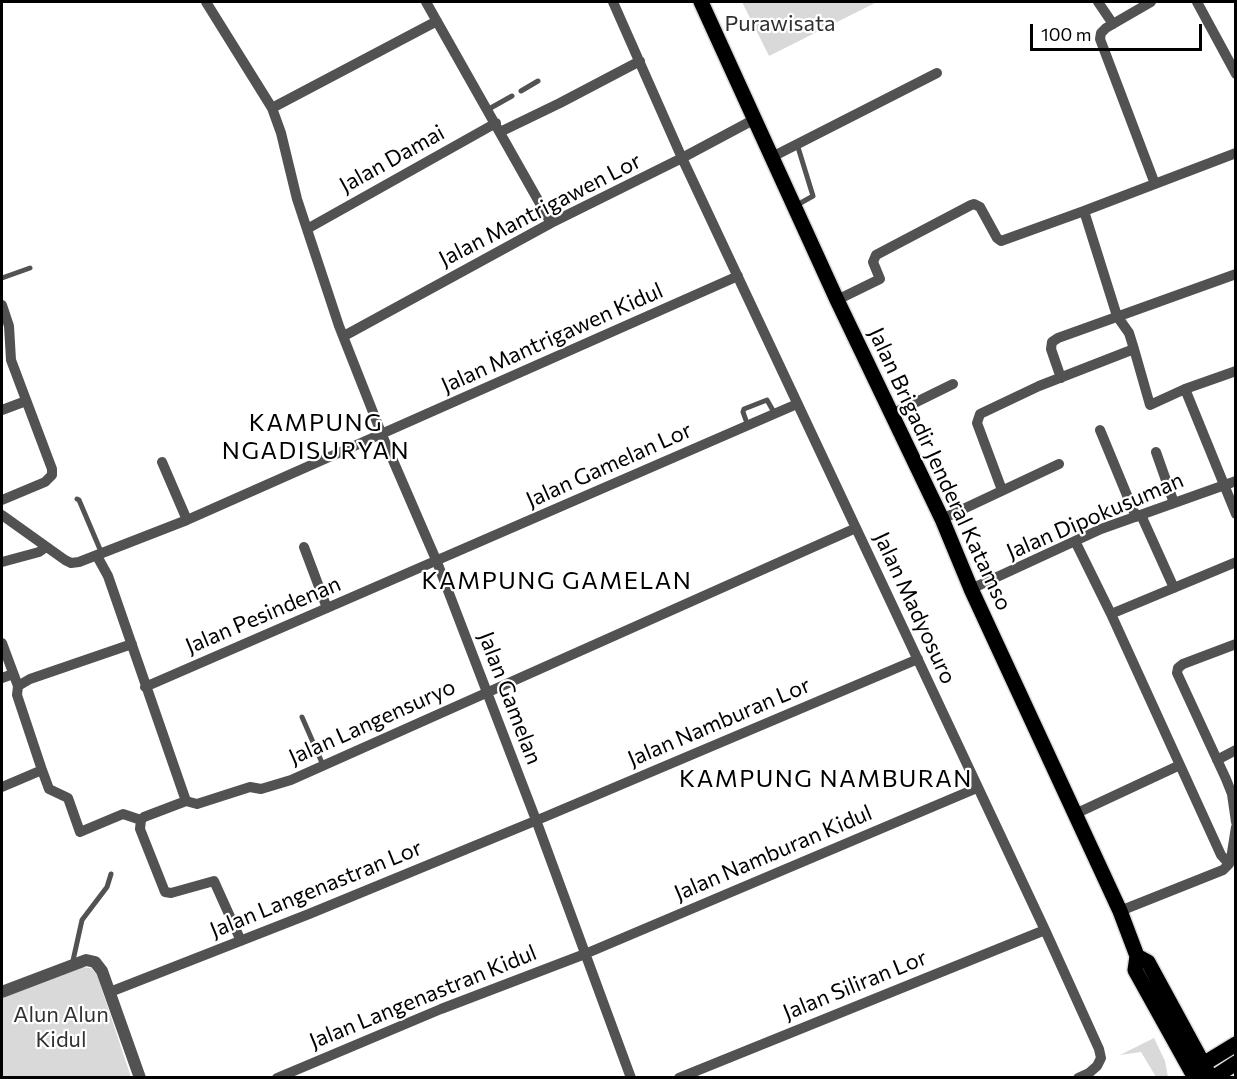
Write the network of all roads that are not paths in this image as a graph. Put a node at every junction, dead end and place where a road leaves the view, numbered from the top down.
1 (206, 2) edge
2 (426, 2) edge
3 (613, 2) edge
4 (701, 2) edge
5 (1098, 2) edge
6 (1151, 2) edge
7 (1197, 2) edge
8 (437, 21) junction
9 (1113, 24) junction
10 (640, 61) junction
11 (936, 73) dead end
12 (1236, 74) edge
13 (538, 81) dead end
14 (521, 91) dead end
15 (512, 96) dead end
16 (272, 108) junction
17 (488, 110) junction
18 (754, 119) junction
19 (498, 128) junction
20 (797, 144) junction
21 (1236, 153) edge
22 (772, 157) junction
23 (682, 158) junction
24 (1155, 184) junction
25 (794, 206) junction
26 (1084, 211) junction
27 (551, 224) junction
28 (307, 229) junction
29 (30, 268) dead end
30 (1236, 274) edge
31 (738, 276) junction
32 (2, 278) edge
33 (837, 300) junction
34 (2, 305) edge
35 (1118, 316) junction
36 (344, 336) junction
37 (1134, 349) junction
38 (1236, 371) edge
39 (1061, 378) junction
40 (953, 384) dead end
41 (1185, 389) junction
42 (26, 401) junction
43 (797, 404) junction
44 (2, 410) edge
45 (775, 414) junction
46 (892, 414) junction
47 (748, 426) junction
48 (1100, 430) dead end
49 (382, 435) junction
50 (1156, 452) dead end
51 (162, 462) dead end
52 (1059, 464) dead end
53 (1236, 481) edge
54 (1222, 485) junction
55 (1002, 490) junction
56 (77, 499) dead end
57 (2, 500) edge
58 (1174, 502) junction
59 (1236, 514) edge
60 (2, 515) edge
61 (1138, 516) junction
62 (942, 519) junction
63 (187, 520) junction
64 (856, 528) junction
65 (1075, 541) junction
66 (46, 547) junction
67 (304, 547) dead end
68 (100, 555) junction
69 (2, 562) edge
70 (437, 562) junction
71 (1236, 562) edge
72 (1174, 588) junction
73 (971, 589) junction
74 (327, 608) junction
75 (1111, 614) junction
76 (2, 643) edge
77 (132, 644) junction
78 (1236, 644) edge
79 (918, 659) junction
80 (13, 674) junction
81 (2, 678) edge
82 (18, 686) junction
83 (145, 687) junction
84 (486, 691) junction
85 (302, 717) dead end
86 (1236, 750) edge
87 (1217, 760) junction
88 (323, 765) junction
89 (1180, 765) junction
90 (42, 770) junction
91 (2, 787) edge
92 (977, 788) junction
93 (1234, 794) edge
94 (186, 801) junction
95 (1075, 814) junction
96 (141, 820) junction
97 (536, 820) junction
98 (1236, 822) edge
99 (1236, 827) edge
100 (1229, 864) junction
101 (111, 874) dead end
102 (1120, 912) junction
103 (1045, 930) junction
104 (241, 941) junction
105 (585, 954) junction
106 (71, 966) junction
107 (2, 992) edge
108 (110, 993) junction
109 (1236, 1044) edge
110 (1236, 1063) edge
111 (1195, 1072) edge
112 (1084, 1075) edge
113 (140, 1077) edge
114 (276, 1077) edge
115 (631, 1077) edge
116 (679, 1077) edge
117 (1212, 1077) edge

1 - 16 street, Jalan Gamelan
2 - 8 street
3 - 10 street, Jalan Madyosuro
4 - 18 main road, Jalan Brigadir Jenderal Katamso
5 - 9 street
6 - 9 street
7 - 12 street
8 - 16 street
8 - 17 street
9 - 24 street
10 - 19 street, Jalan Damai
10 - 23 street, Jalan Madyosuro
11 - 20 street
13 - 14 lane
15 - 17 lane
16 - 28 street, Jalan Gamelan
17 - 19 street
18 - 22 main road, Jalan Brigadir Jenderal Katamso
18 - 23 street, Jalan Mantrigawen Lor
19 - 27 street
19 - 28 street, Jalan Damai
20 - 22 street
20 - 25 lane
21 - 24 street
22 - 25 main road, Jalan Brigadir Jenderal Katamso
23 - 27 street, Jalan Mantrigawen Lor
23 - 31 street, Jalan Madyosuro
24 - 26 street
25 - 33 main road, Jalan Brigadir Jenderal Katamso
26 - 33 street
26 - 35 street
27 - 36 street, Jalan Mantrigawen Lor
28 - 36 street, Jalan Gamelan
29 - 32 lane
30 - 35 street
31 - 43 street, Jalan Madyosuro
31 - 49 street, Jalan Mantrigawen Kidul
33 - 46 main road, Jalan Brigadir Jenderal Katamso
34 - 42 street
35 - 37 street
35 - 39 street
36 - 49 street, Jalan Gamelan
37 - 39 street
37 - 41 street
38 - 41 street
39 - 55 street
40 - 46 street
41 - 54 street
42 - 44 street
42 - 57 street
43 - 45 street, Jalan Gamelan Lor
43 - 64 street, Jalan Madyosuro
45 - 47 street, Jalan Gamelan Lor
45 - 47 lane
46 - 62 main road, Jalan Brigadir Jenderal Katamso
47 - 70 street, Jalan Gamelan Lor
48 - 61 street
49 - 63 street, Jalan Mantrigawen Kidul
49 - 70 street, Jalan Gamelan
50 - 58 street
51 - 63 street
52 - 55 street
53 - 54 street, Jalan Dipokusuman
54 - 58 street, Jalan Dipokusuman
54 - 59 street
55 - 62 street
56 - 68 lane
58 - 61 street, Jalan Dipokusuman
60 - 66 street, Jalan Mantrigawen Kidul
61 - 65 street, Jalan Dipokusuman
61 - 72 street
62 - 73 main road, Jalan Brigadir Jenderal Katamso
63 - 68 street, Jalan Mantrigawen Kidul
64 - 79 street, Jalan Madyosuro
64 - 84 street, Jalan Langensuryo
65 - 73 street, Jalan Dipokusuman
65 - 75 street
66 - 68 street, Jalan Mantrigawen Kidul
66 - 69 street
67 - 74 street
68 - 77 street
70 - 74 street, Jalan Pesindenan
70 - 84 street, Jalan Gamelan
71 - 72 street
72 - 75 street
73 - 95 main road, Jalan Brigadir Jenderal Katamso
74 - 83 street, Jalan Pesindenan
75 - 89 street
76 - 80 street
77 - 82 street
77 - 83 street
78 - 87 street
79 - 92 street, Jalan Madyosuro
79 - 97 street, Jalan Namburan Lor
80 - 81 street
80 - 82 street
82 - 90 street
83 - 94 street
84 - 88 street, Jalan Langensuryo
84 - 97 street, Jalan Gamelan
85 - 88 lane
86 - 87 street
87 - 93 street
88 - 94 street, Jalan Langensuryo
89 - 95 street
89 - 100 street
90 - 91 street
90 - 96 street
92 - 103 street, Jalan Madyosuro
92 - 105 street, Jalan Namburan Kidul
93 - 98 street
94 - 96 street, Jalan Langensuryo
95 - 102 main road, Jalan Brigadir Jenderal Katamso
96 - 104 street
97 - 104 street, Jalan Langenastran Lor
97 - 105 street, Jalan Gamelan
99 - 100 street
100 - 102 street
101 - 106 lane
102 - 111 main road, Jalan Brigadir Jenderal Katamso
103 - 112 street, Jalan Madyosuro
103 - 116 street, Jalan Siliran Lor
104 - 108 street, Jalan Langenastran Lor
105 - 114 street, Jalan Langenastran Kidul
105 - 115 street, Jalan Gamelan
106 - 107 street
106 - 108 street
108 - 113 street
109 - 111 main road
110 - 117 main road
111 - 117 main road, Jalan Brigadir Jenderal Katamso

